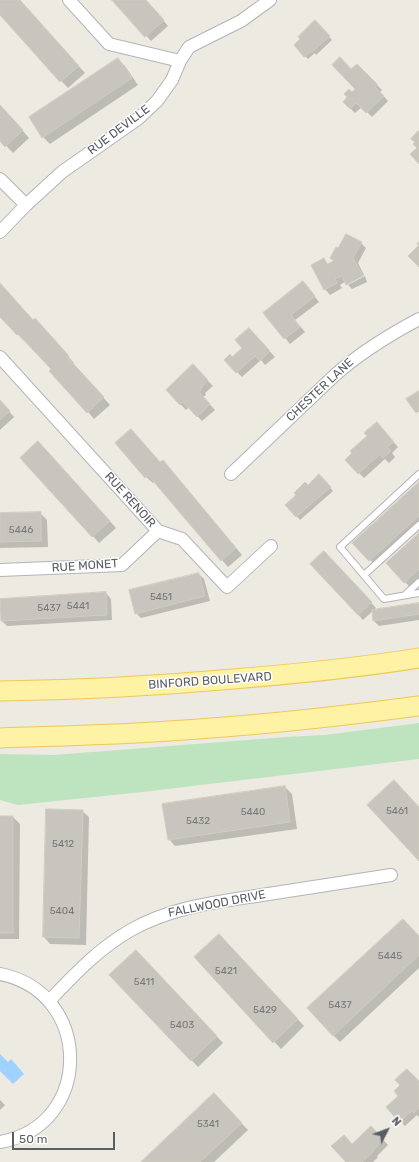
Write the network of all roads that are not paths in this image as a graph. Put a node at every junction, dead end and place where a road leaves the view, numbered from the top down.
1 (70, 0) edge
2 (270, 0) edge
3 (180, 61) junction
4 (0, 179) edge
5 (26, 205) junction
6 (0, 232) edge
7 (419, 319) edge
8 (0, 357) edge
9 (231, 474) dead end
10 (419, 474) edge
11 (419, 525) edge
12 (158, 532) junction
13 (272, 546) dead end
14 (0, 570) edge
15 (364, 575) junction
16 (419, 582) edge
17 (419, 593) edge
18 (405, 595) junction
19 (419, 658) edge
20 (0, 691) edge
21 (419, 706) edge
22 (0, 738) edge
23 (391, 875) dead end
24 (0, 974) edge
25 (48, 1001) junction
26 (0, 1142) edge

1 - 3 street
2 - 3 street, RUE DEVILLE
3 - 5 street, RUE DEVILLE
4 - 5 street
5 - 6 street, RUE DEVILLE
7 - 9 street, CHESTER LANE
8 - 12 street, RUE RENOIR
10 - 15 lane
11 - 15 lane
12 - 13 street, RUE RENOIR
12 - 14 street, RUE MONET
15 - 18 lane
16 - 18 lane
17 - 18 lane
19 - 20 main road, BINFORD BOULEVARD
21 - 22 main road
23 - 25 street, FALLWOOD DRIVE
24 - 25 street
25 - 26 street

